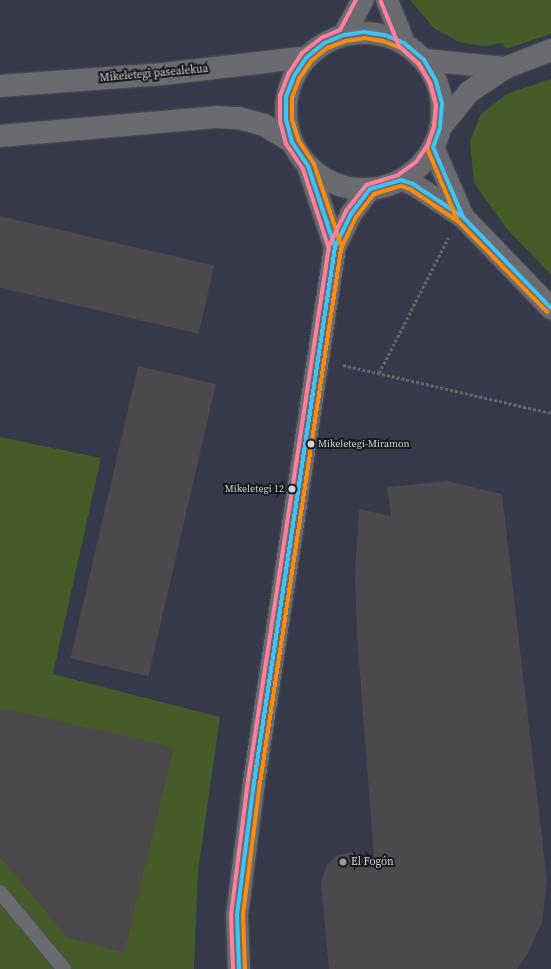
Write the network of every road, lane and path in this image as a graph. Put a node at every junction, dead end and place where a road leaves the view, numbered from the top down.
1 (363, 0) edge
2 (387, 0) edge
3 (344, 35) junction
4 (404, 43) junction
5 (551, 50) edge
6 (307, 57) junction
7 (424, 60) junction
8 (505, 68) junction
9 (0, 86) edge
10 (0, 136) edge
11 (437, 138) junction
12 (292, 142) junction
13 (308, 166) junction
14 (401, 180) junction
15 (370, 189) junction
16 (463, 217) junction
17 (450, 235) dead end
18 (336, 247) junction
19 (551, 308) edge
20 (341, 364) dead end
21 (380, 373) junction
22 (551, 413) edge
23 (0, 892) edge
24 (64, 969) edge
25 (239, 969) edge

1 - 3 street
2 - 4 street
3 - 4 street
3 - 6 street
4 - 7 street
5 - 8 street
6 - 9 street, Mikeletegi pasealekua
6 - 12 street
7 - 8 street
7 - 11 street
8 - 11 street
10 - 12 street
11 - 14 street
11 - 16 street
12 - 13 street
13 - 15 street
13 - 18 street
14 - 15 street
14 - 16 street
15 - 18 street
16 - 19 street
17 - 21 path
18 - 25 street
20 - 21 path
21 - 22 path
23 - 24 lane

